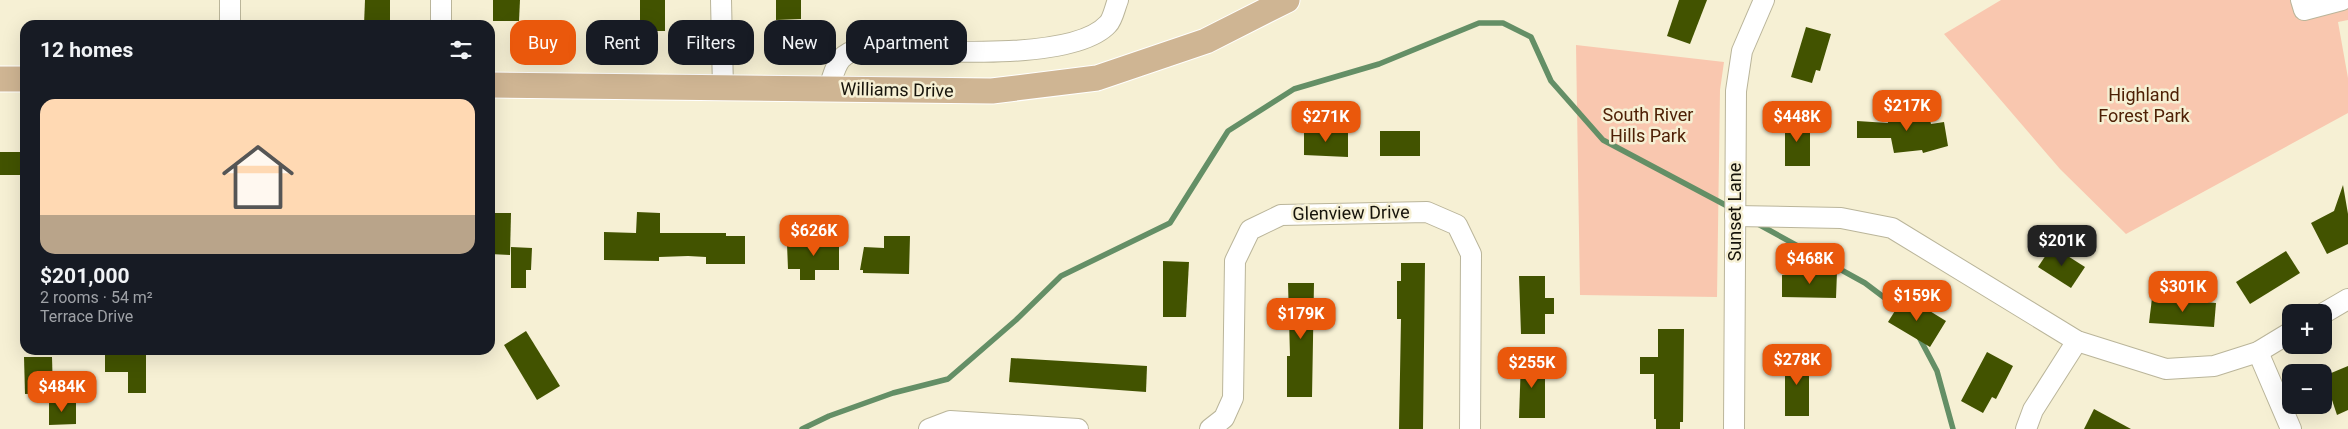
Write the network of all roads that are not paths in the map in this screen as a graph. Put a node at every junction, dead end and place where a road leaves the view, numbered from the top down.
1 (230, 0) edge
2 (441, 0) edge
3 (721, 0) edge
4 (1118, 0) edge
5 (1287, 0) edge
6 (1764, 0) edge
7 (2301, 0) edge
8 (2342, 0) edge
9 (230, 20) edge
10 (441, 20) edge
11 (0, 79) edge
12 (20, 79) edge
13 (495, 85) edge
14 (722, 88) junction
15 (828, 90) junction
16 (1735, 216) junction
17 (2348, 299) edge
18 (2332, 308) edge
19 (2282, 337) edge
20 (2077, 342) junction
21 (2258, 352) junction
22 (929, 429) edge
23 (1078, 429) edge
24 (1210, 429) edge
25 (1470, 429) edge
26 (1734, 429) edge
27 (2026, 429) edge
28 (2291, 429) edge

1 - 9 street
2 - 10 street
3 - 14 street
4 - 15 street
5 - 15 main road, Williams Drive
6 - 16 street, Sunset Lane
7 - 8 street
11 - 12 main road
13 - 14 main road, Williams Drive
14 - 15 main road, Williams Drive
16 - 20 street
16 - 26 street, Sunset Lane
17 - 18 street
19 - 21 street
20 - 21 street
20 - 27 street
21 - 28 street
22 - 23 street
24 - 25 street, Glenview Drive

